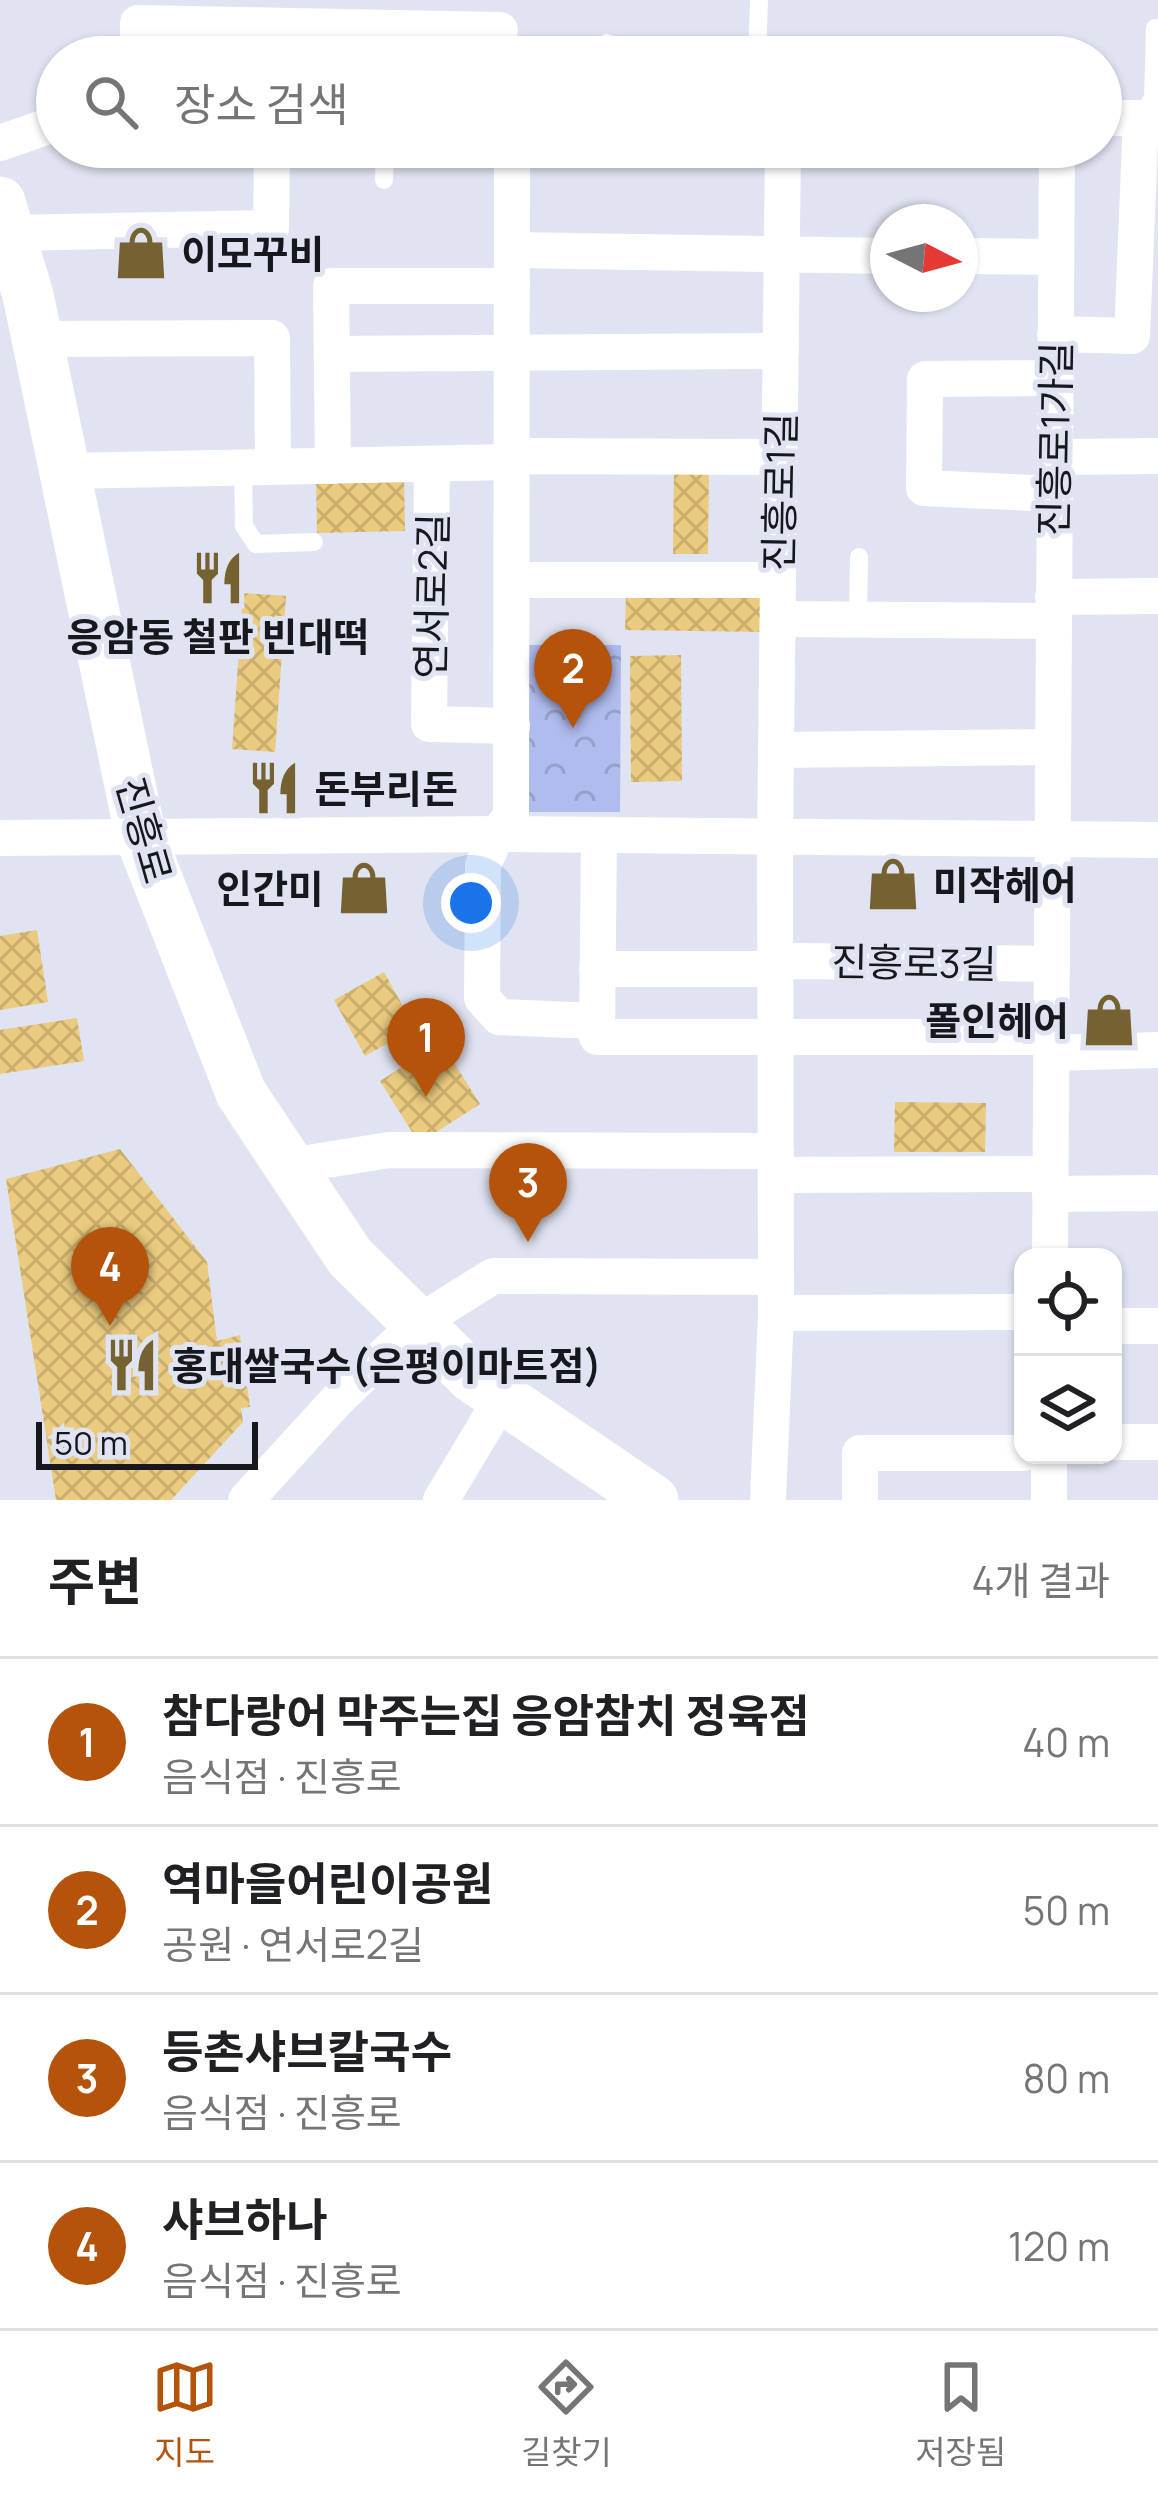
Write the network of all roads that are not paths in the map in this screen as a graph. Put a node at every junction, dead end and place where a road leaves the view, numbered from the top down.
1 (759, 0) edge
2 (1155, 28) edge
3 (502, 29) edge
4 (138, 36) edge
5 (758, 36) edge
6 (1150, 118) edge
7 (36, 130) edge
8 (0, 143) edge
9 (272, 168) edge
10 (384, 168) edge
11 (512, 168) edge
12 (783, 168) edge
13 (1057, 168) edge
14 (384, 180) dead end
15 (5, 217) edge
16 (782, 252) junction
17 (870, 255) edge
18 (978, 256) edge
19 (1056, 257) junction
20 (512, 268) junction
21 (1055, 334) junction
22 (37, 339) junction
23 (781, 351) junction
24 (512, 352) junction
25 (332, 354) junction
26 (1055, 379) junction
27 (1158, 456) edge
28 (779, 457) junction
29 (512, 462) junction
30 (432, 464) junction
31 (332, 466) junction
32 (258, 467) junction
33 (64, 471) junction
34 (1054, 475) junction
35 (314, 542) dead end
36 (859, 557) dead end
37 (512, 580) junction
38 (778, 580) junction
39 (1158, 596) edge
40 (1053, 609) junction
41 (778, 619) junction
42 (858, 620) junction
43 (512, 726) junction
44 (1052, 747) junction
45 (776, 750) junction
46 (497, 834) junction
47 (599, 835) junction
48 (775, 837) junction
49 (0, 838) edge
50 (141, 838) junction
51 (1052, 839) junction
52 (1158, 840) edge
53 (1052, 964) junction
54 (776, 966) junction
55 (597, 969) junction
56 (596, 1021) junction
57 (777, 1038) junction
58 (1051, 1045) junction
59 (1158, 1051) edge
60 (776, 1163) junction
61 (290, 1166) junction
62 (1050, 1184) junction
63 (1158, 1193) edge
64 (1050, 1248) edge
65 (776, 1295) junction
66 (1014, 1311) edge
67 (418, 1323) junction
68 (1122, 1326) edge
69 (1158, 1326) edge
70 (502, 1398) junction
71 (1122, 1442) edge
72 (1158, 1442) edge
73 (1014, 1453) edge
74 (1049, 1464) edge
75 (246, 1500) edge
76 (441, 1500) edge
77 (653, 1500) edge
78 (768, 1500) edge
79 (860, 1500) edge
80 (1049, 1500) edge

1 - 5 lane
2 - 6 lane
3 - 4 street
6 - 21 street
7 - 8 street
9 - 15 street
10 - 14 lane
11 - 20 street, 연서로2길
12 - 16 street, 진흥로1길
13 - 19 street, 진흥로1가길
15 - 22 main road, 진흥로
16 - 17 street
16 - 20 street
16 - 23 street, 진흥로1길
18 - 19 street
19 - 21 street, 진흥로1가길
20 - 24 street, 연서로2길
20 - 25 street
21 - 26 street, 진흥로1가길
22 - 32 street
22 - 33 main road, 진흥로
23 - 24 street
23 - 28 street, 진흥로1길
24 - 25 street
24 - 29 street, 연서로2길
25 - 31 street
26 - 34 street, 진흥로1가길
26 - 34 street
27 - 34 street
28 - 29 street, 연서로2길
28 - 38 street, 진흥로1길
29 - 30 street, 연서로2길
29 - 37 street, 연서로2길
30 - 31 street
30 - 43 street, 연서로2길
31 - 32 street
32 - 33 street
32 - 35 lane
33 - 50 main road, 진흥로
34 - 40 street, 진흥로1가길
36 - 42 lane
37 - 38 street, 연서로2길
37 - 43 street, 연서로2길
38 - 41 street, 진흥로1길
39 - 40 street
40 - 42 street
40 - 44 street, 진흥로1가길
41 - 42 street
41 - 45 street, 진흥로1길
43 - 46 street, 연서로2길
44 - 45 street
44 - 51 street, 진흥로1가길
45 - 48 street, 진흥로1길
46 - 47 street
46 - 50 street
46 - 56 street
47 - 48 street
47 - 55 street
48 - 51 street
48 - 54 street, 진흥로3길
49 - 50 street
50 - 61 main road, 진흥로
51 - 52 street
51 - 53 street
53 - 54 street, 진흥로3길
53 - 58 street
54 - 55 street
54 - 57 street, 진흥로3길
55 - 56 street
56 - 57 street
57 - 58 street, 진흥로3길
57 - 60 street, 진흥로3길
58 - 59 street
58 - 62 street
60 - 61 street
60 - 62 street
60 - 65 street, 진흥로3길
61 - 67 main road, 진흥로
62 - 63 street
62 - 64 street
65 - 66 street
65 - 67 street
65 - 78 street, 진흥로3길
67 - 70 main road, 진흥로
67 - 75 street
68 - 69 street
70 - 76 street
70 - 77 main road, 진흥로
71 - 72 street
73 - 79 street
74 - 80 street

